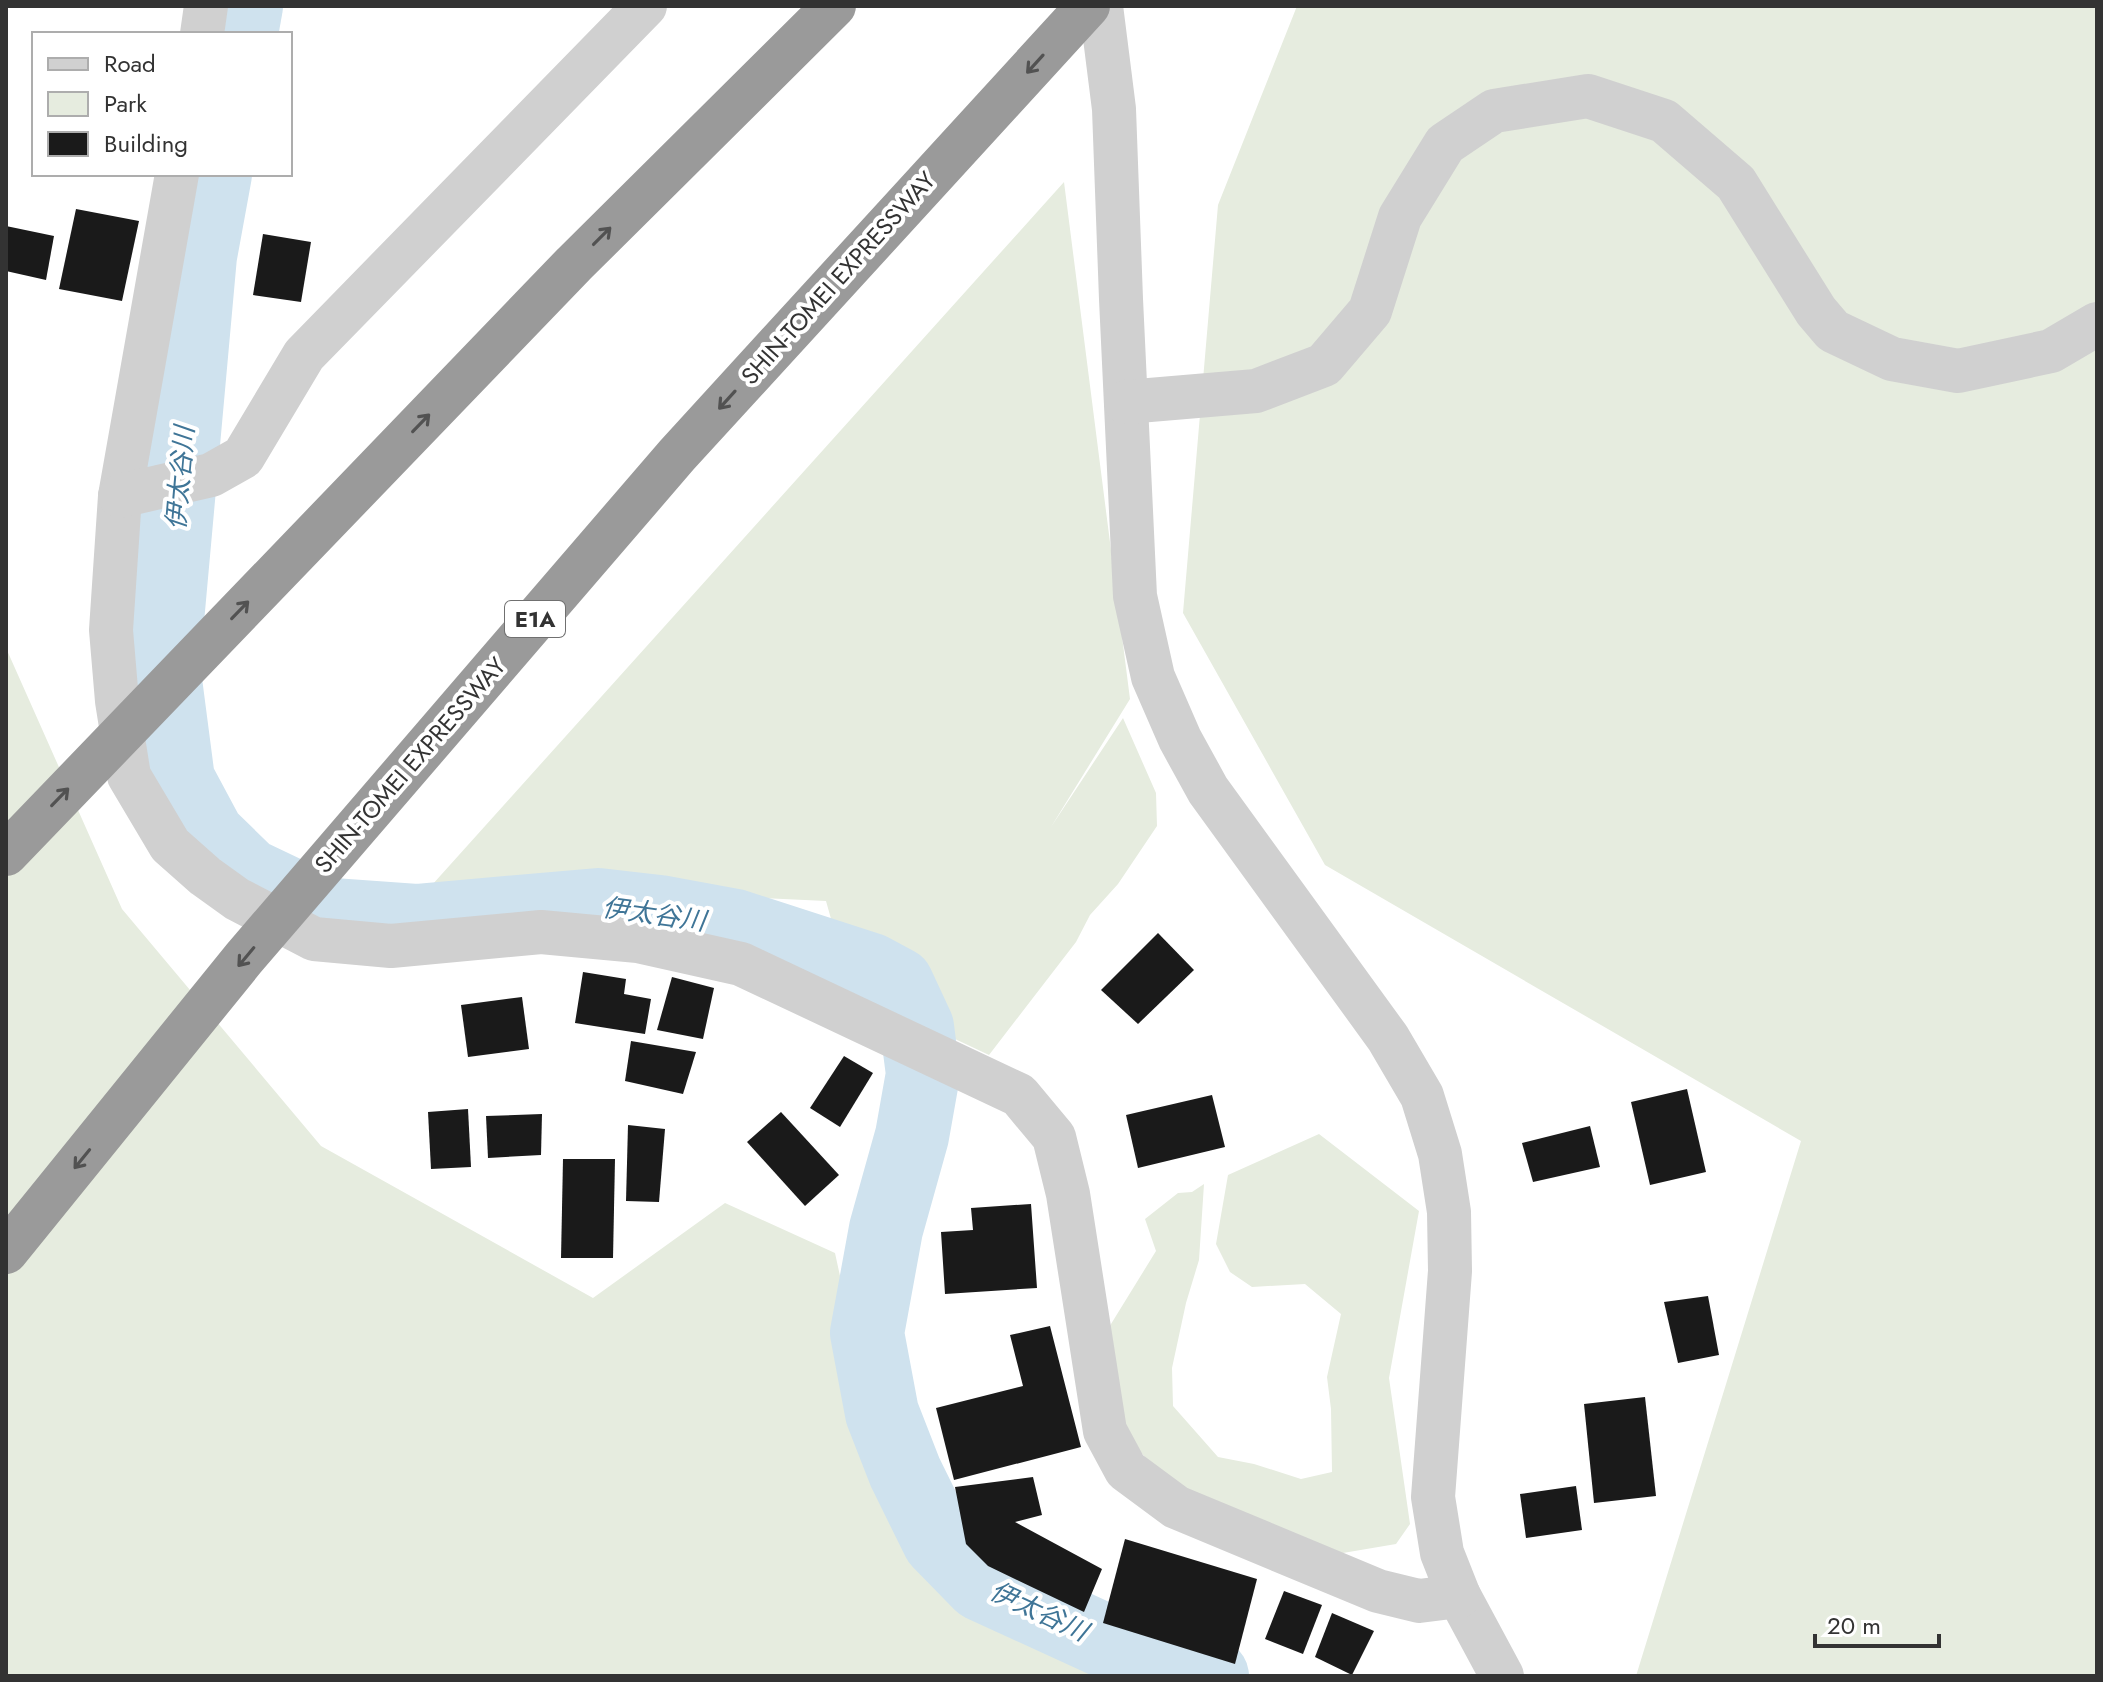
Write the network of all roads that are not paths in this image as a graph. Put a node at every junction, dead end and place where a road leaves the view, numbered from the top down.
1 (206, 6) edge
2 (645, 6) edge
3 (834, 6) edge
4 (1088, 6) edge
5 (1101, 6) edge
6 (202, 32) edge
7 (177, 176) edge
8 (2097, 324) edge
9 (1126, 402) junction
10 (131, 494) junction
11 (6, 854) edge
12 (6, 1252) edge
13 (1459, 1596) junction
14 (1502, 1676) edge

1 - 6 street
2 - 10 street
11 -> 3 highway, bridge
4 -> 12 highway, SHIN-TOMEI EXPRESSWAY / E1A, bridge
5 - 9 street
7 - 10 street
8 - 9 street
9 - 13 street
10 - 13 street
13 - 14 street

